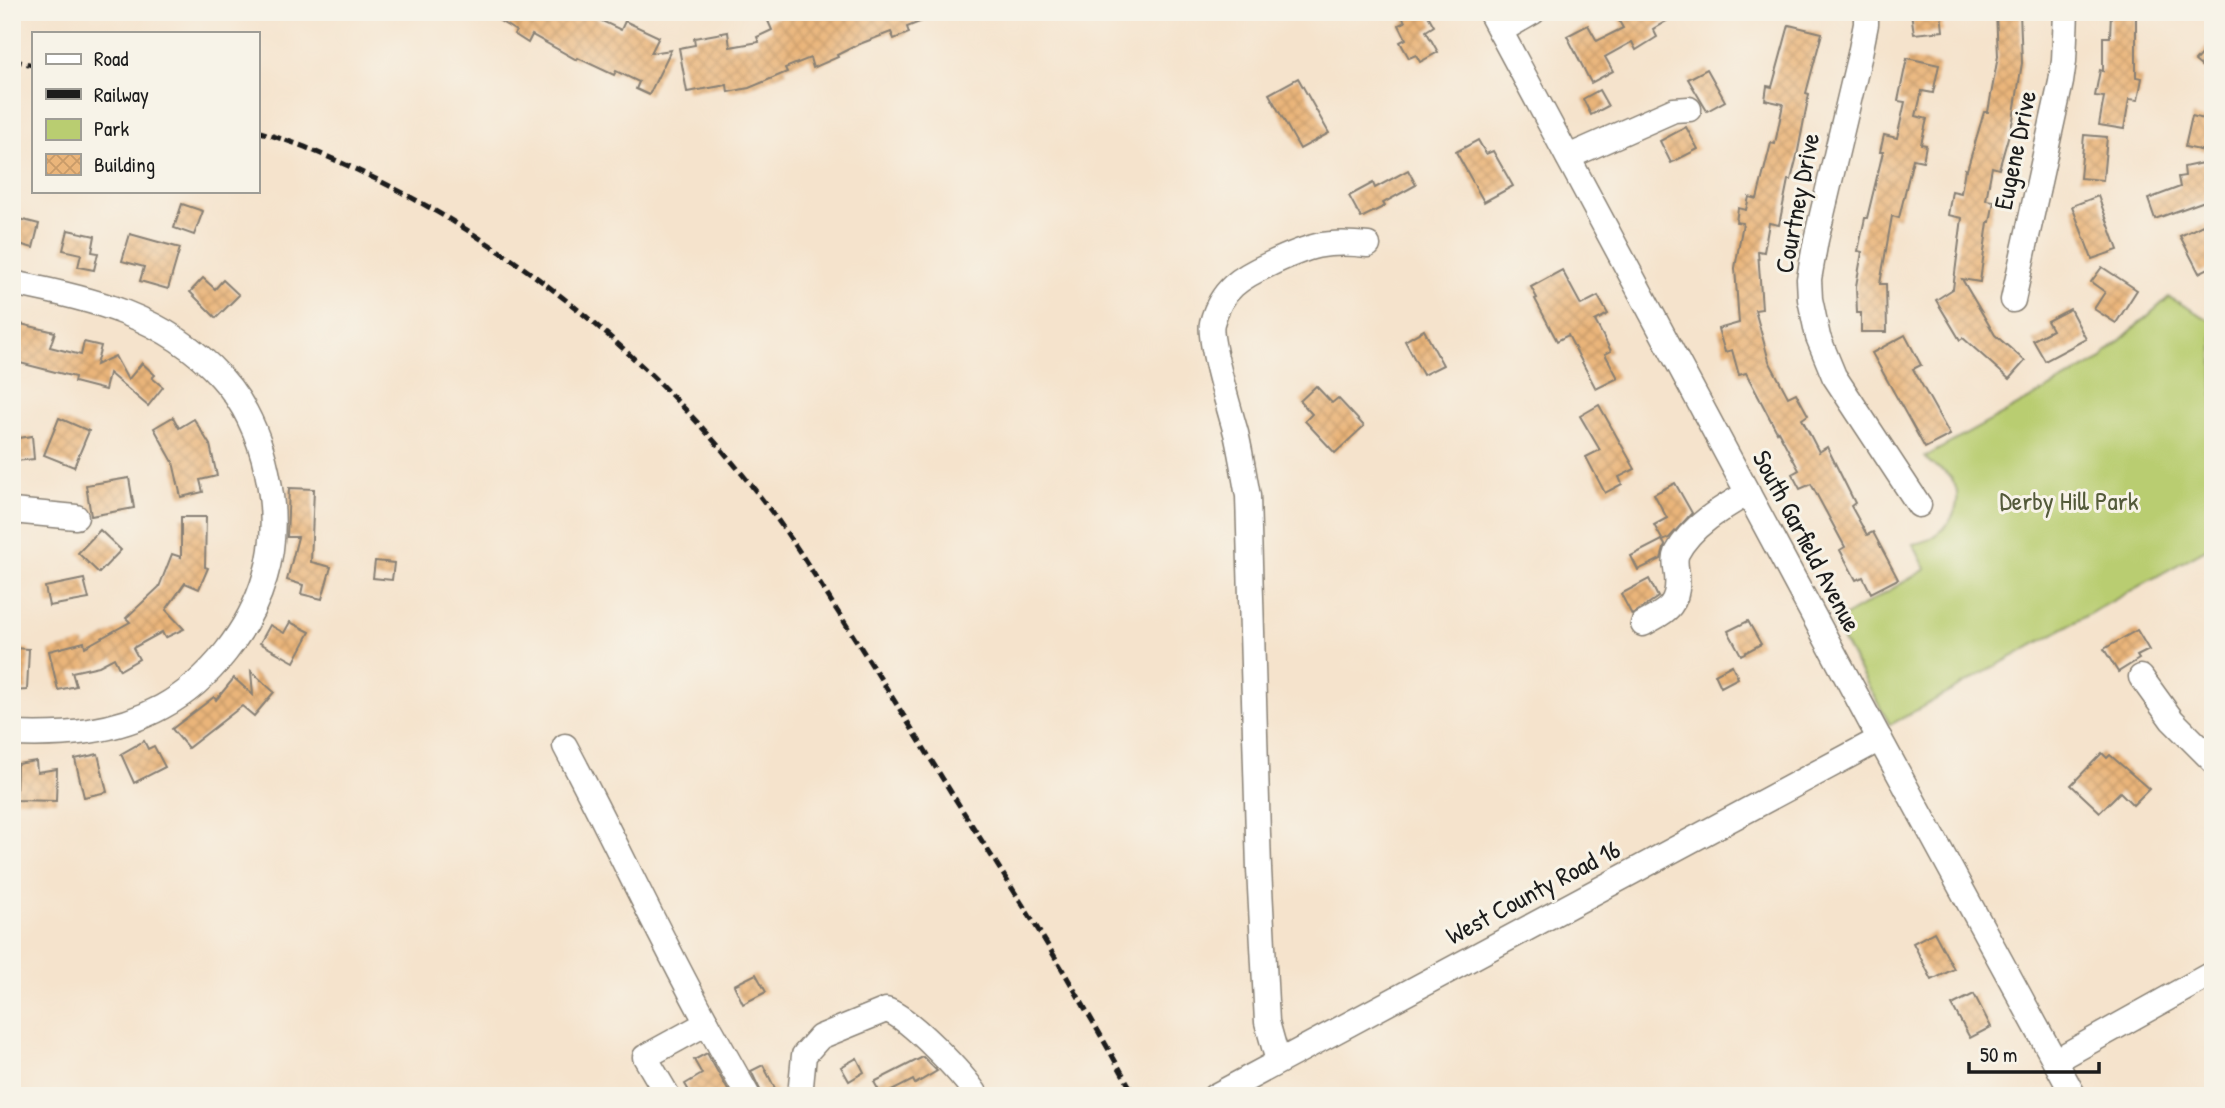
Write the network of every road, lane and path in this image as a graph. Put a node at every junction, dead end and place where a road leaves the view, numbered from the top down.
1 (1533, 12) edge
2 (1866, 12) edge
3 (2066, 12) edge
4 (1495, 21) edge
5 (1689, 109) dead end
6 (1568, 157) junction
7 (1368, 245) dead end
8 (12, 283) edge
9 (2013, 300) dead end
10 (1748, 493) junction
11 (1919, 505) dead end
12 (12, 511) edge
13 (76, 517) dead end
14 (1643, 624) dead end
15 (2141, 677) dead end
16 (12, 734) edge
17 (1880, 739) junction
18 (565, 746) dead end
19 (2213, 761) edge
20 (2213, 974) edge
21 (707, 1023) junction
22 (1278, 1061) junction
23 (2055, 1061) junction
24 (668, 1096) edge
25 (748, 1096) edge
26 (800, 1096) edge
27 (977, 1096) edge
28 (1214, 1096) edge
29 (2074, 1096) edge

1 - 4 street
2 - 11 street, Courtney Drive
3 - 9 street, Eugene Drive
4 - 6 street, South Garfield Avenue
5 - 6 street
6 - 10 street, South Garfield Avenue
7 - 22 street
8 - 16 street
10 - 14 street
10 - 17 street, South Garfield Avenue
12 - 13 street
15 - 19 street
17 - 22 street, West County Road 16
17 - 23 street, South Garfield Avenue
18 - 21 street
20 - 23 street
21 - 24 street
21 - 25 street
22 - 28 street, West County Road 16
23 - 29 street, South Garfield Avenue
26 - 27 street

